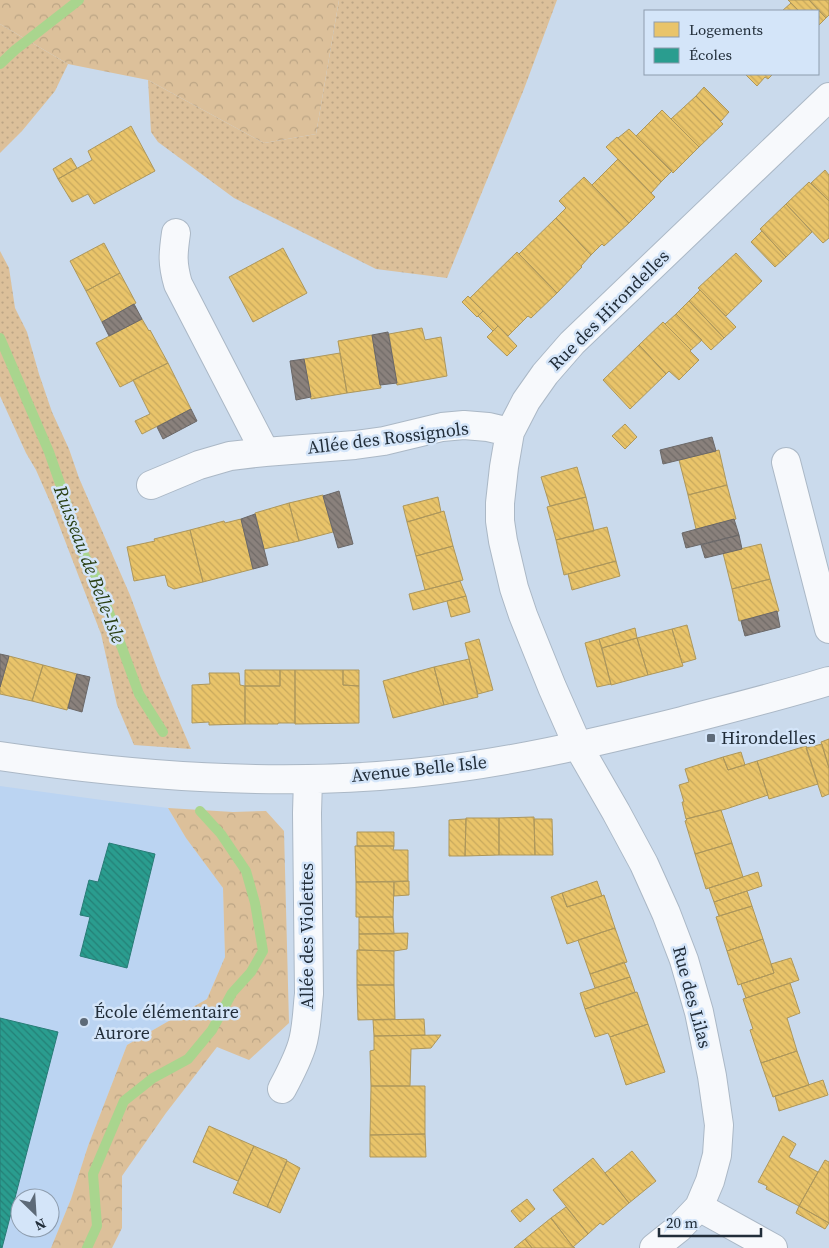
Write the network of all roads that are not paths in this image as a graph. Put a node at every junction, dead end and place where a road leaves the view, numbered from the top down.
1 (829, 97) edge
2 (176, 233) dead end
3 (510, 432) junction
4 (265, 452) junction
5 (786, 462) dead end
6 (151, 485) dead end
7 (829, 629) edge
8 (829, 681) edge
9 (578, 746) junction
10 (0, 756) edge
11 (308, 778) junction
12 (282, 1089) dead end
13 (700, 1207) junction
14 (654, 1248) edge
15 (773, 1248) edge

1 - 3 street, Rue des Hirondelles
2 - 4 street
3 - 4 street, Allée des Rossignols
3 - 9 street, Rue des Hirondelles
4 - 6 street, Allée des Rossignols
5 - 7 street
8 - 9 street, Avenue Belle Isle
9 - 11 street, Avenue Belle Isle
9 - 13 street, Rue des Lilas
10 - 11 street, Avenue Belle Isle
11 - 12 street, Allée des Violettes
13 - 14 street, Rue des Lilas
13 - 15 street

